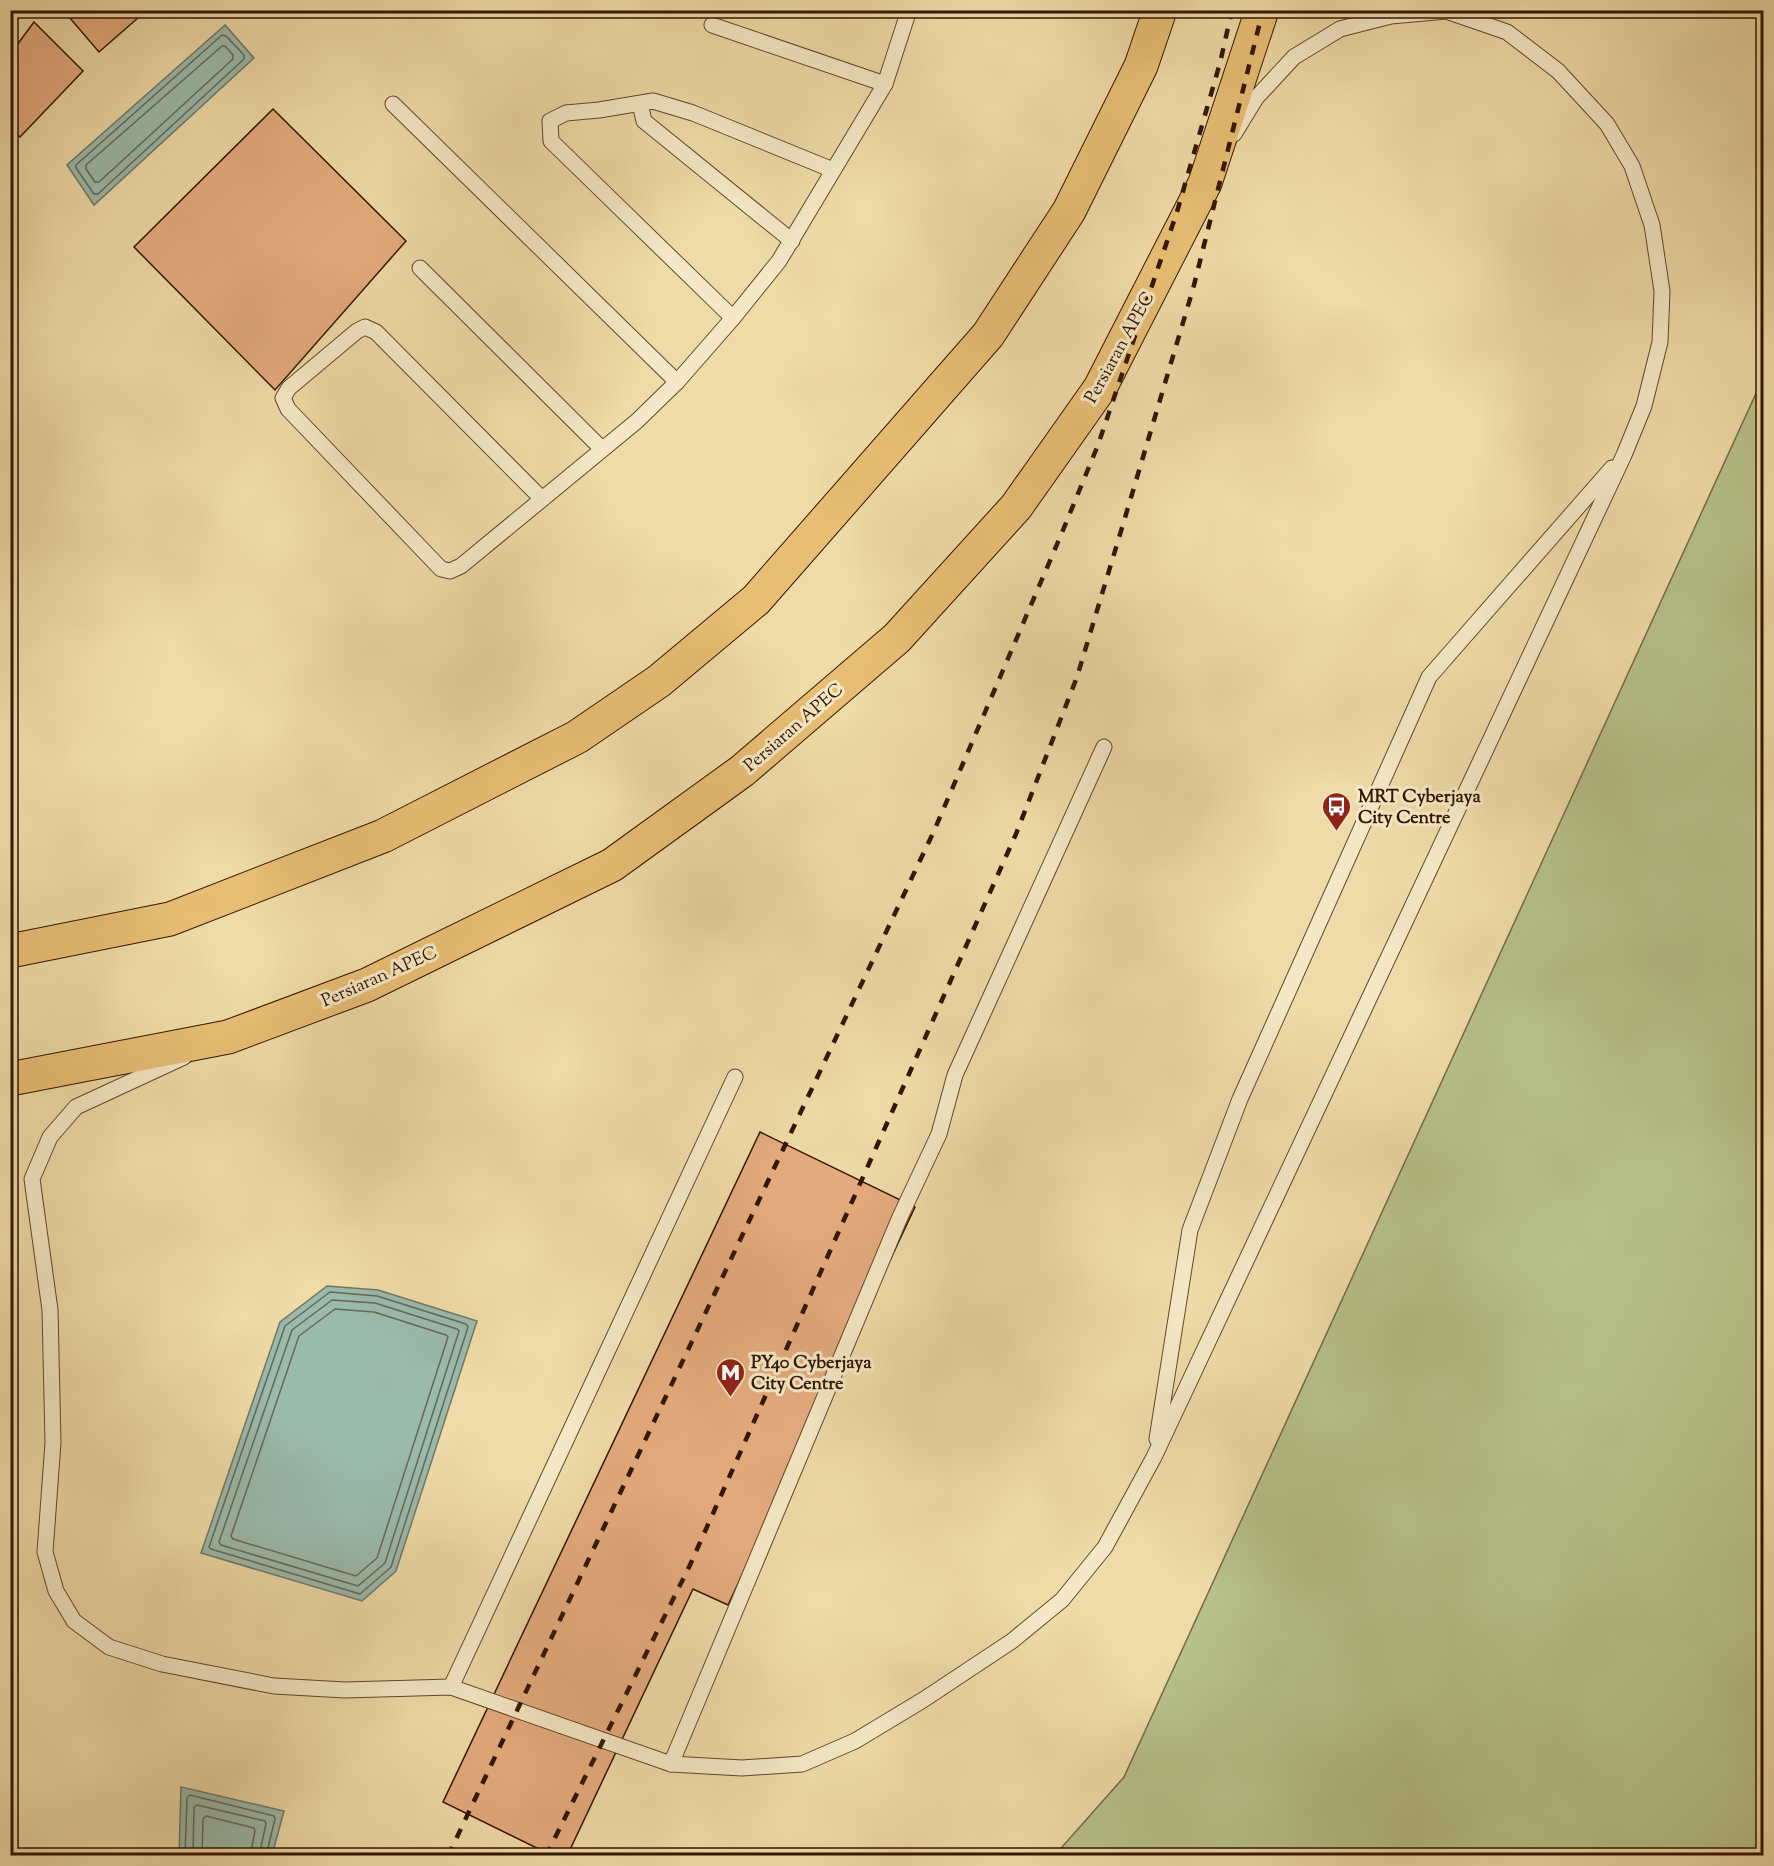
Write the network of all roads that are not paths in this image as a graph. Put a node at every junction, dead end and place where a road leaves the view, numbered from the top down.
1 (909, 10) edge
2 (1160, 10) edge
3 (1262, 10) edge
4 (712, 25) dead end
5 (885, 84) junction
6 (393, 104) dead end
7 (640, 104) junction
8 (833, 170) junction
9 (1205, 183) junction
10 (792, 240) junction
11 (420, 268) dead end
12 (733, 318) junction
13 (677, 382) junction
14 (602, 449) junction
15 (1623, 455) junction
16 (542, 499) junction
17 (1104, 747) dead end
18 (10, 951) edge
19 (228, 1037) junction
20 (735, 1077) dead end
21 (10, 1079) edge
22 (1154, 1457) junction
23 (451, 1687) junction
24 (671, 1764) junction

1 - 5 lane
2 - 18 main road
3 - 9 main road, Persiaran APEC
4 - 5 lane
5 - 8 lane
6 - 13 lane
7 - 8 lane
7 - 10 lane
7 - 12 lane
8 - 10 lane
9 - 15 lane
9 - 19 main road, Persiaran APEC
10 - 12 lane
11 - 14 lane
12 - 13 lane
13 - 14 lane
14 - 16 lane
15 - 22 lane
15 - 22 lane
16 - 16 lane
17 - 24 lane
19 - 21 main road, Persiaran APEC
19 - 23 lane
20 - 23 lane
22 - 24 lane
23 - 24 lane

